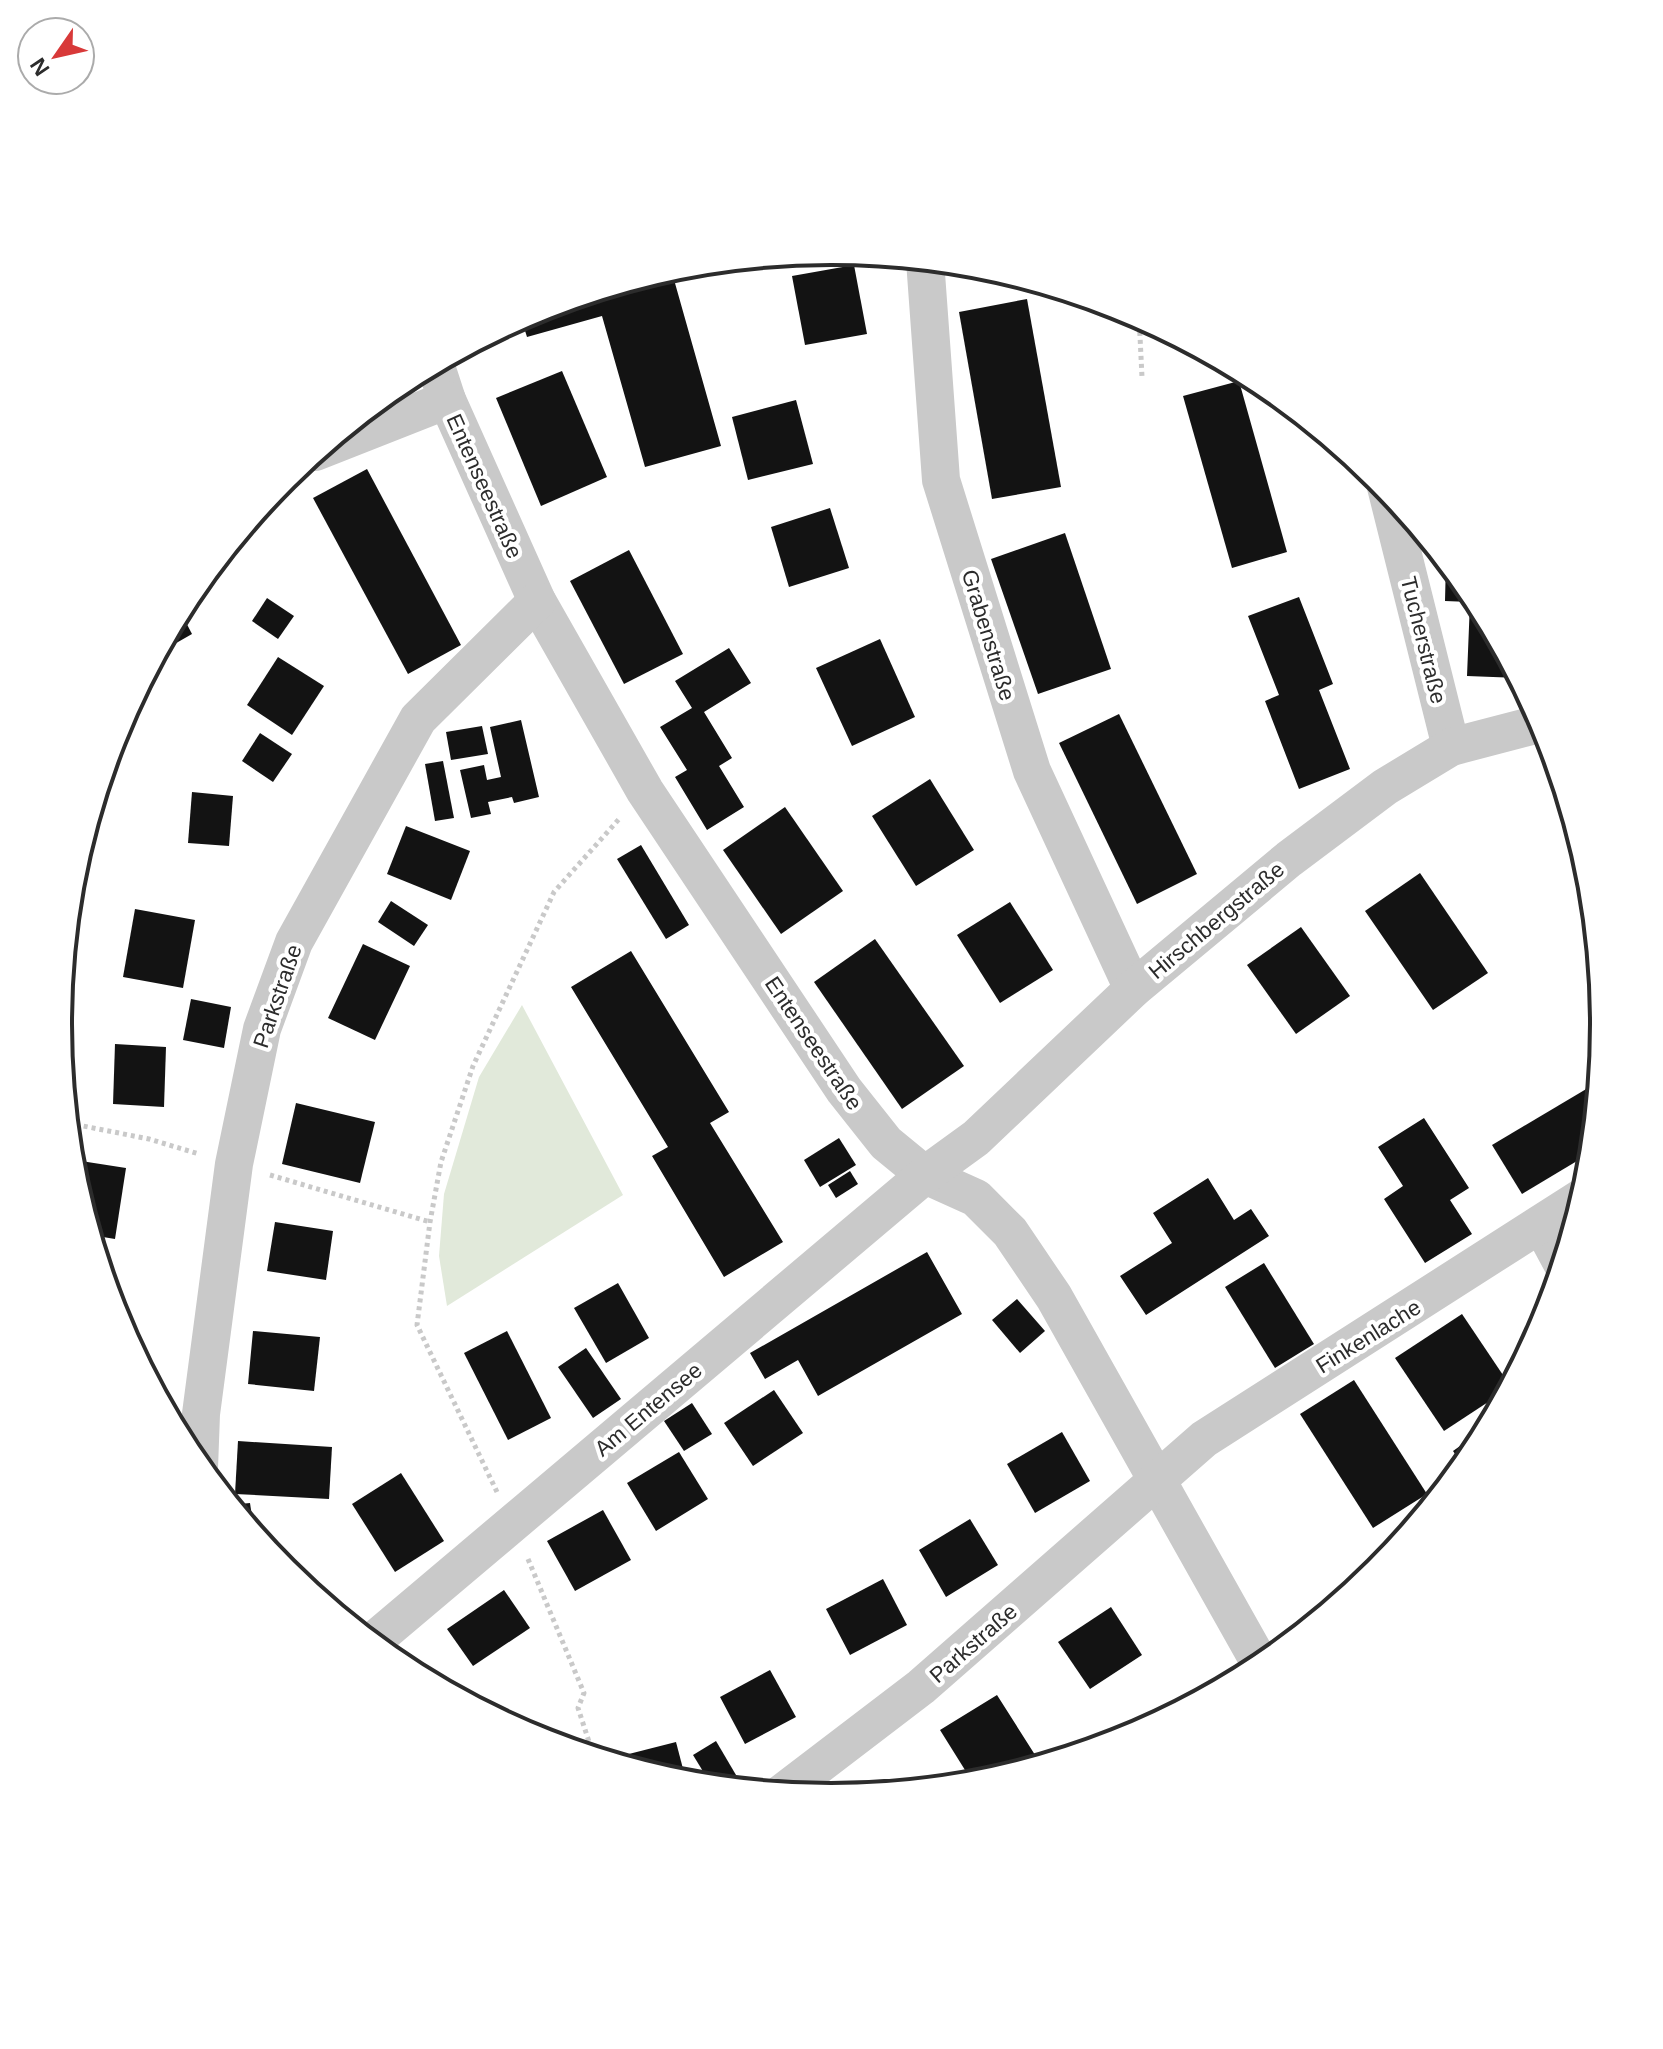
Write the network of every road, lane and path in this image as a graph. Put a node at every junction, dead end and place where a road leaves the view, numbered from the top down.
1 (926, 271) edge
2 (1140, 331) edge
3 (439, 375) edge
4 (1142, 377) dead end
5 (447, 400) junction
6 (348, 439) edge
7 (1392, 512) edge
8 (537, 601) junction
9 (1530, 726) edge
10 (1451, 747) junction
11 (645, 791) junction
12 (1133, 989) junction
13 (925, 1175) junction
14 (1568, 1206) edge
15 (1541, 1224) junction
16 (1556, 1252) edge
17 (200, 1446) edge
18 (1156, 1482) junction
19 (513, 1524) junction
20 (380, 1635) edge
21 (1255, 1655) edge
22 (590, 1745) edge
23 (796, 1783) edge

1 - 12 street, Grabenstraße
2 - 4 path
3 - 5 street, Entenseestraße
5 - 6 street
5 - 8 street, Entenseestraße
7 - 10 street, Tucherstraße
8 - 11 street, Entenseestraße
8 - 17 street, Parkstraße
9 - 10 street, Hirschbergstraße
10 - 12 street, Hirschbergstraße
11 - 13 street, Entenseestraße
11 - 19 path
12 - 13 street, Hirschbergstraße
13 - 18 street, Entenseestraße
13 - 19 street, Am Entensee
14 - 15 street, Finkenlache
15 - 16 street
15 - 18 street, Finkenlache
18 - 21 street, Entenseestraße
18 - 23 street, Parkstraße
19 - 20 street, Am Entensee
19 - 22 path

